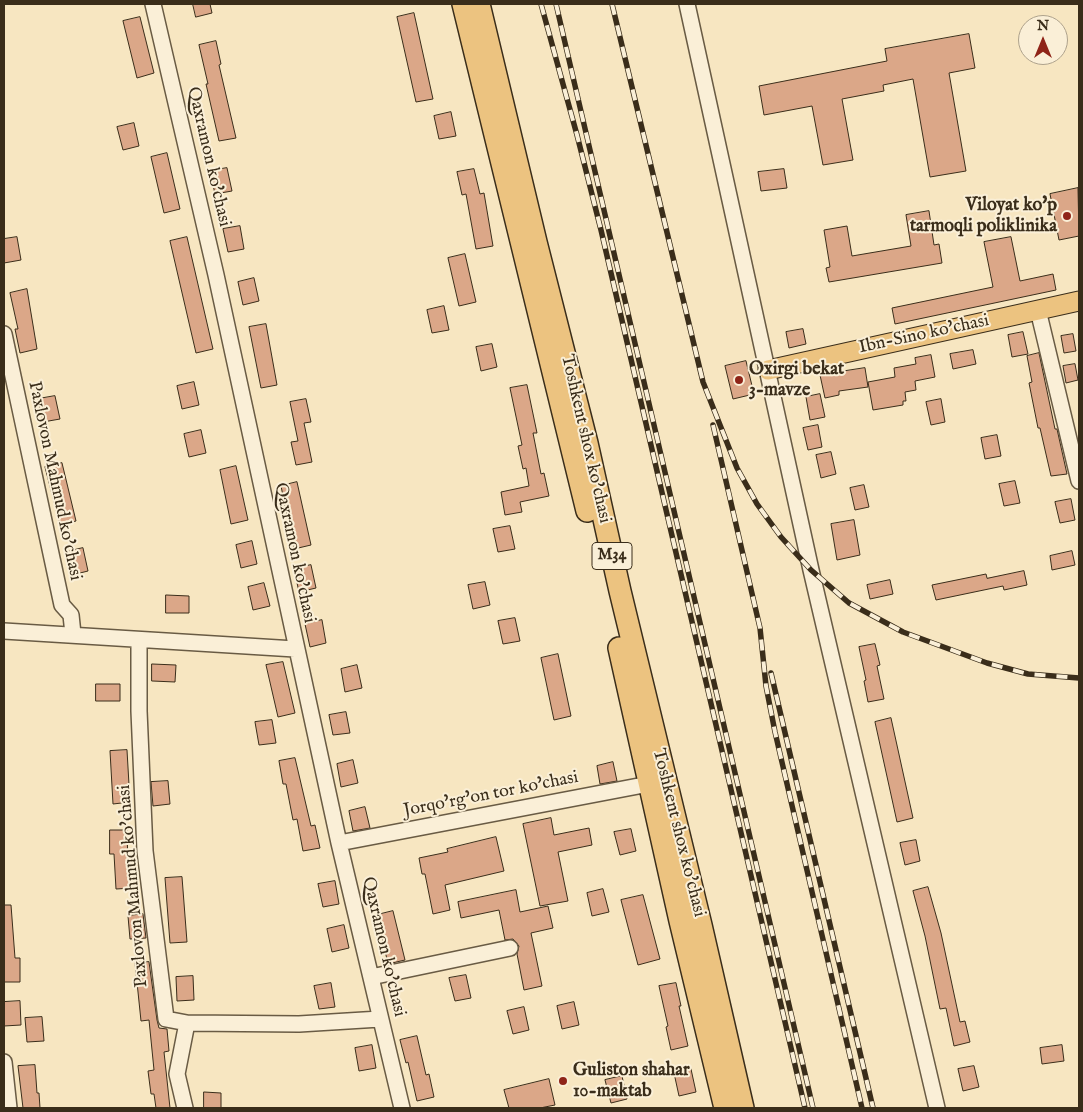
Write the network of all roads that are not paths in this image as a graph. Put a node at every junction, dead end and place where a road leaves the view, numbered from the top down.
1 (154, 4) edge
2 (463, 4) edge
3 (479, 4) edge
4 (687, 4) edge
5 (1079, 301) edge
6 (1038, 310) junction
7 (4, 334) edge
8 (768, 370) junction
9 (1079, 481) edge
10 (613, 592) junction
11 (4, 630) edge
12 (73, 634) junction
13 (138, 640) junction
14 (295, 649) junction
15 (649, 784) junction
16 (339, 843) junction
17 (510, 948) dead end
18 (371, 977) junction
19 (380, 1019) junction
20 (188, 1023) junction
21 (4, 1062) edge
22 (9, 1108) edge
23 (184, 1108) edge
24 (402, 1108) edge
25 (725, 1108) edge
26 (743, 1108) edge
27 (937, 1108) edge

1 - 14 street, Qaxramon ko'chasi
2 - 10 highway, Toshkent shox ko'chasi / M34
3 - 10 highway, Toshkent shox ko'chasi / M34
4 - 8 street
5 - 6 main road, Ibn-Sino ko'chasi
6 - 8 main road, Ibn-Sino ko'chasi
6 - 9 street
7 - 12 street, Paxlovon Mahmud ko'chasi
8 - 27 street
10 - 15 highway, Toshkent shox ko'chasi / M34
10 - 26 highway, Toshkent shox ko'chasi / M34
11 - 12 street
12 - 13 street
13 - 14 street
13 - 20 street, Paxlovon Mahmud ko'chasi
14 - 16 street, Qaxramon ko'chasi
15 - 16 street, Jorqo'rg'on tor ko'chasi
15 - 25 highway, Toshkent shox ko'chasi / M34
16 - 18 street, Qaxramon ko'chasi
17 - 18 street
18 - 19 street, Qaxramon ko'chasi
19 - 20 street
19 - 24 street, Qaxramon ko'chasi
20 - 23 street
21 - 22 street

